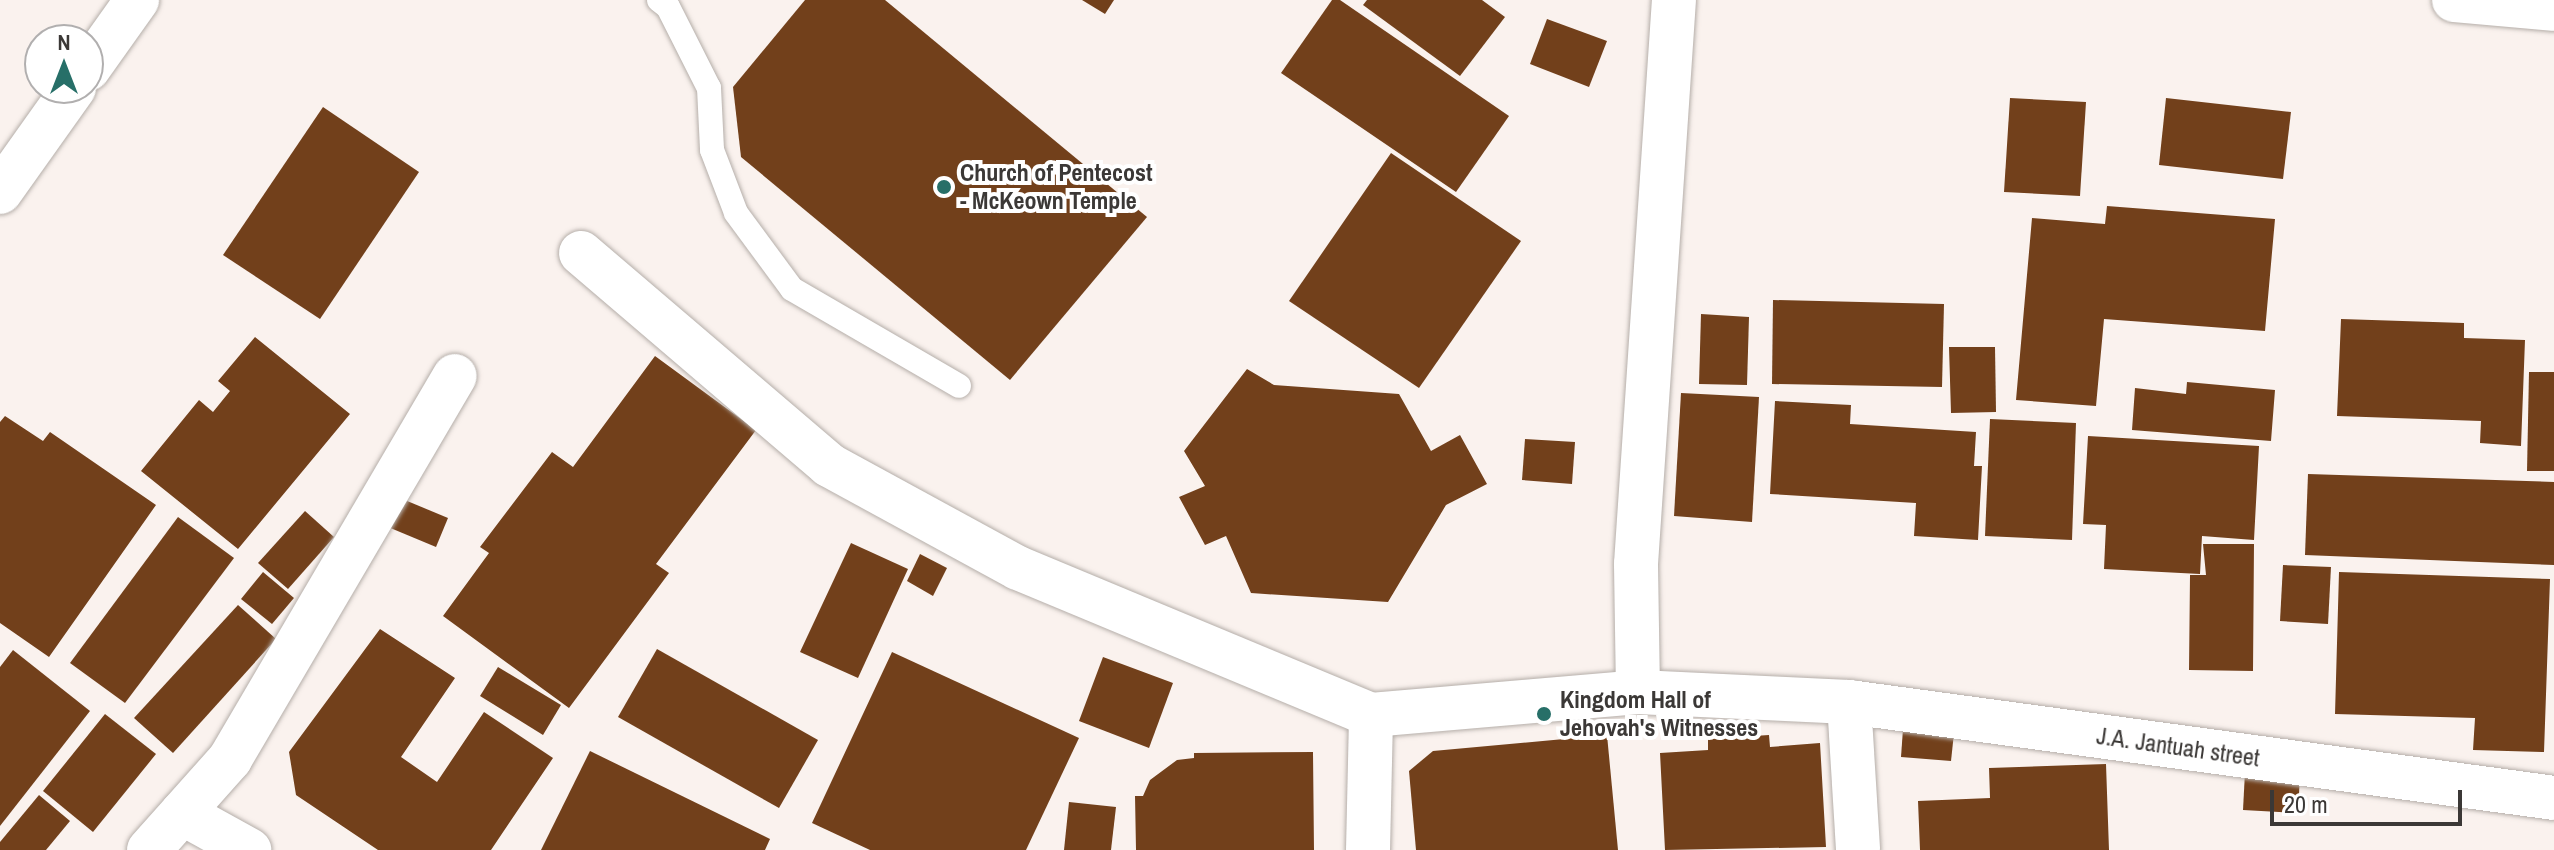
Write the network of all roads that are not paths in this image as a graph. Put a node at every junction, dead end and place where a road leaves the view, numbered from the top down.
1 (137, 0) edge
2 (659, 0) edge
3 (1674, 0) edge
4 (2454, 0) edge
5 (2554, 9) edge
6 (104, 46) edge
7 (63, 104) edge
8 (0, 192) edge
9 (581, 253) dead end
10 (455, 376) dead end
11 (959, 386) dead end
12 (1638, 692) junction
13 (1849, 702) junction
14 (1371, 715) junction
15 (2554, 798) edge
16 (182, 813) junction
17 (149, 850) edge
18 (249, 850) edge
19 (1368, 850) edge
20 (1858, 850) edge

1 - 6 street
2 - 11 lane
3 - 12 street
4 - 5 street
7 - 8 street
9 - 14 street
10 - 16 street
12 - 13 street, J.A. Jantuah street
12 - 14 street, J.A. Jantuah street
13 - 15 street, J.A. Jantuah street
13 - 20 street
14 - 19 street
16 - 17 street
16 - 18 street

